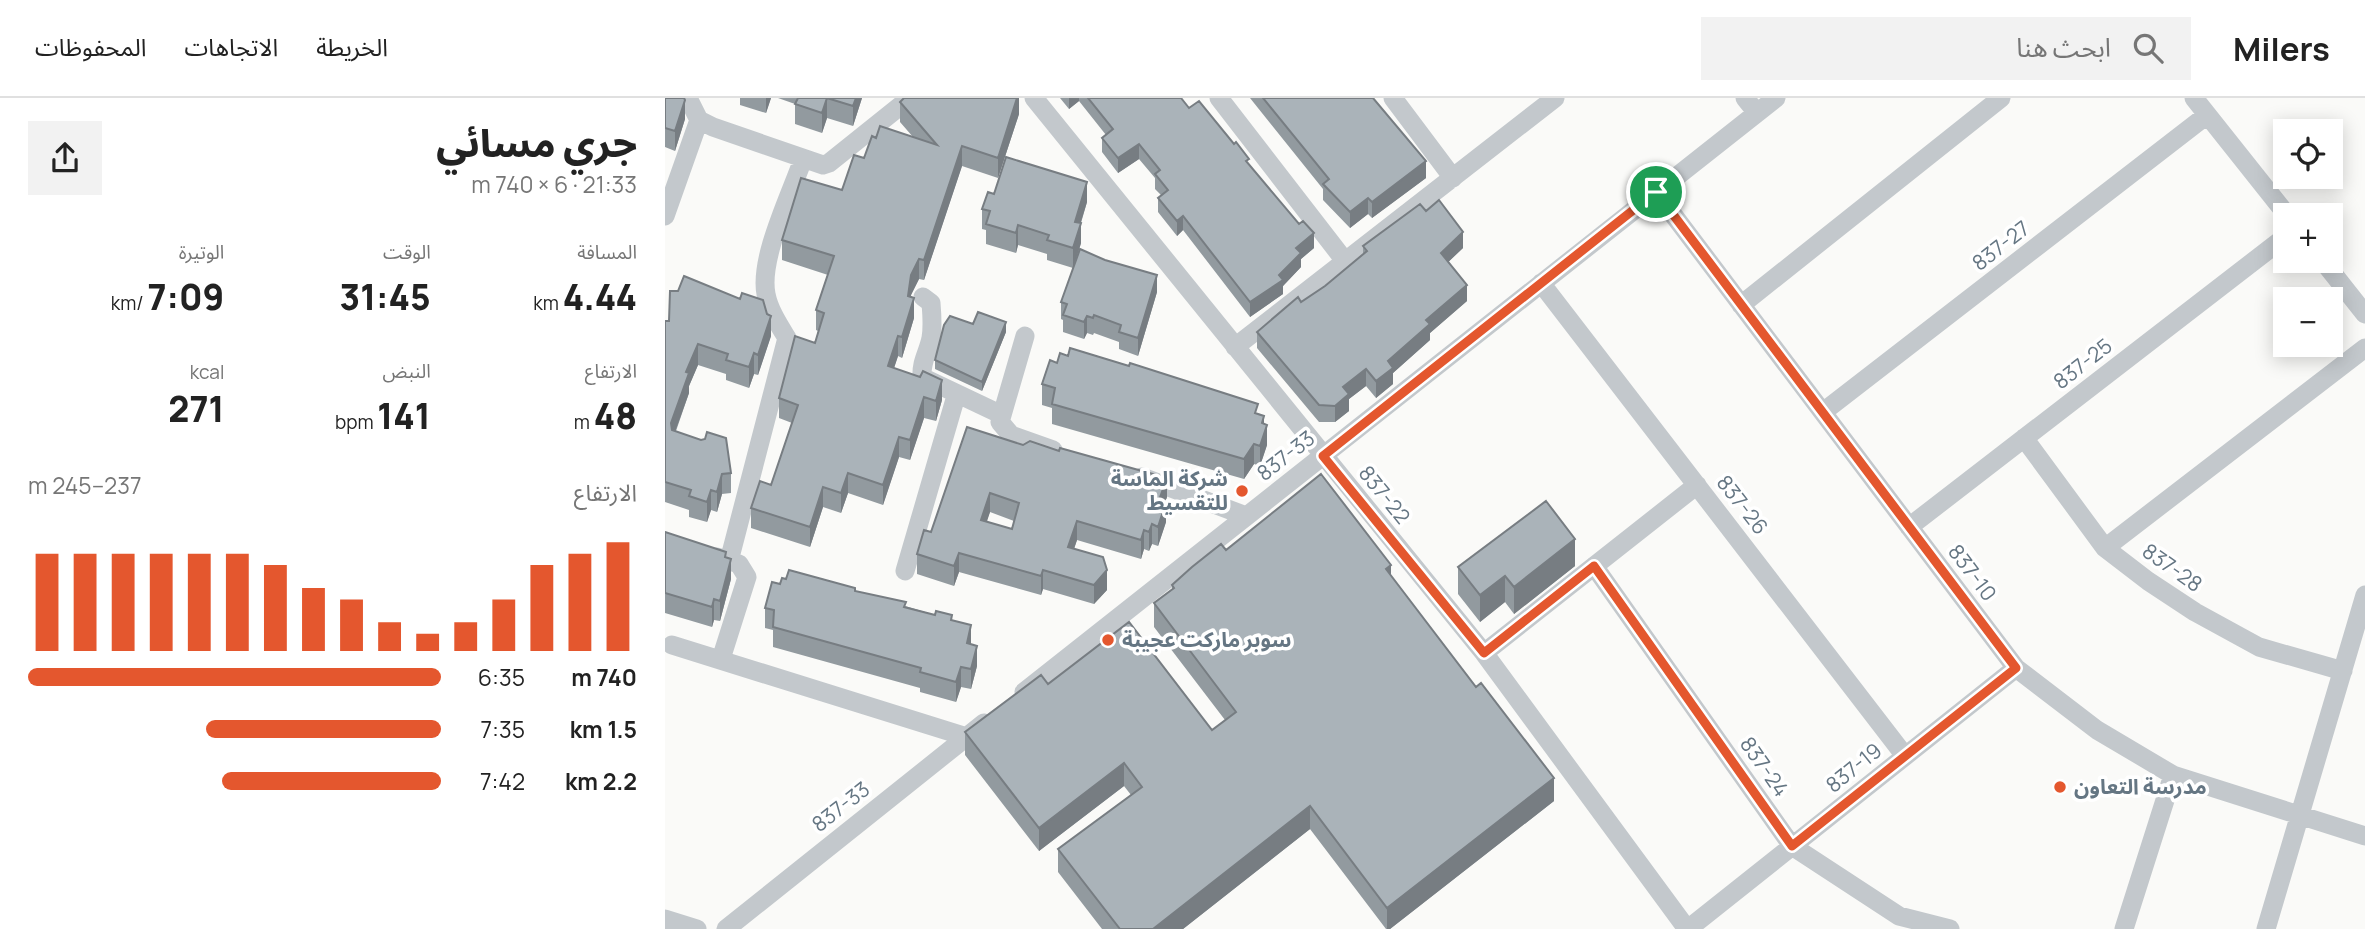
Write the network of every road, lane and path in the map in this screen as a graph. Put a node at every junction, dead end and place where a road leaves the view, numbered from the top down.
1 (688, 98) edge
2 (910, 98) edge
3 (1034, 98) edge
4 (1219, 98) edge
5 (1392, 98) edge
6 (1555, 98) edge
7 (1776, 98) edge
8 (2001, 98) edge
9 (2194, 98) edge
10 (1751, 105) edge
11 (2207, 115) junction
12 (699, 120) junction
13 (803, 159) junction
14 (1453, 178) junction
15 (1656, 192) junction
16 (2277, 203) edge
17 (665, 216) edge
18 (2273, 246) edge
19 (1345, 261) junction
20 (2333, 273) edge
21 (1541, 283) junction
22 (923, 297) dead end
23 (1741, 305) junction
24 (2365, 314) edge
25 (1025, 336) dead end
26 (1235, 347) junction
27 (2365, 348) edge
28 (956, 396) junction
29 (1823, 412) junction
30 (1000, 414) junction
31 (2024, 438) junction
32 (1323, 456) junction
33 (1075, 457) edge
34 (1123, 472) edge
35 (1697, 485) junction
36 (1246, 516) junction
37 (1909, 527) junction
38 (2105, 548) junction
39 (703, 553) edge
40 (729, 561) junction
41 (1594, 566) junction
42 (905, 571) dead end
43 (2365, 595) edge
44 (672, 645) dead end
45 (1484, 653) junction
46 (721, 660) junction
47 (2016, 668) junction
48 (2343, 671) junction
49 (967, 737) junction
50 (1905, 756) junction
51 (2173, 775) junction
52 (2301, 818) junction
53 (2365, 836) edge
54 (1792, 846) junction
55 (665, 919) edge
56 (697, 929) edge
57 (726, 929) edge
58 (1687, 929) edge
59 (1950, 929) edge
60 (2124, 929) edge
61 (2266, 929) edge

1 - 12 street
2 - 13 street
3 - 26 street, 837-22
4 - 19 street
5 - 14 street
6 - 14 street
7 - 10 street, 837-33
8 - 23 street
9 - 11 street
10 - 15 street, 837-33
11 - 16 street
11 - 29 street, 837-27
12 - 13 street
12 - 17 street
13 - 40 street
14 - 19 street
15 - 21 street, 837-33
15 - 23 street, 837-10
18 - 31 street, 837-25
19 - 26 street
20 - 24 street
21 - 32 street, 837-33
21 - 35 street, 837-26
22 - 28 street
23 - 29 street, 837-10
25 - 30 street
26 - 32 street, 837-22
27 - 38 street
28 - 30 street
28 - 42 street
29 - 37 street, 837-10
30 - 33 street
31 - 37 street, 837-25
31 - 38 street, 837-28
32 - 36 street, 837-33
32 - 45 street, 837-22
34 - 36 street
35 - 41 street
35 - 50 street, 837-26
36 - 49 street, 837-33
37 - 47 street, 837-10
38 - 48 street, 837-28
39 - 40 street
40 - 46 street
41 - 45 street
41 - 54 street, 837-24
43 - 48 street
44 - 46 street
45 - 58 street, 837-22
46 - 49 street
47 - 50 street, 837-19
47 - 51 street, 837-10
48 - 52 street
49 - 57 street, 837-33
50 - 54 street, 837-19
51 - 52 street, 837-10
51 - 60 street
52 - 53 street, 837-10
52 - 61 street
54 - 58 street, 837-19
54 - 59 street, 837-24
55 - 56 street

